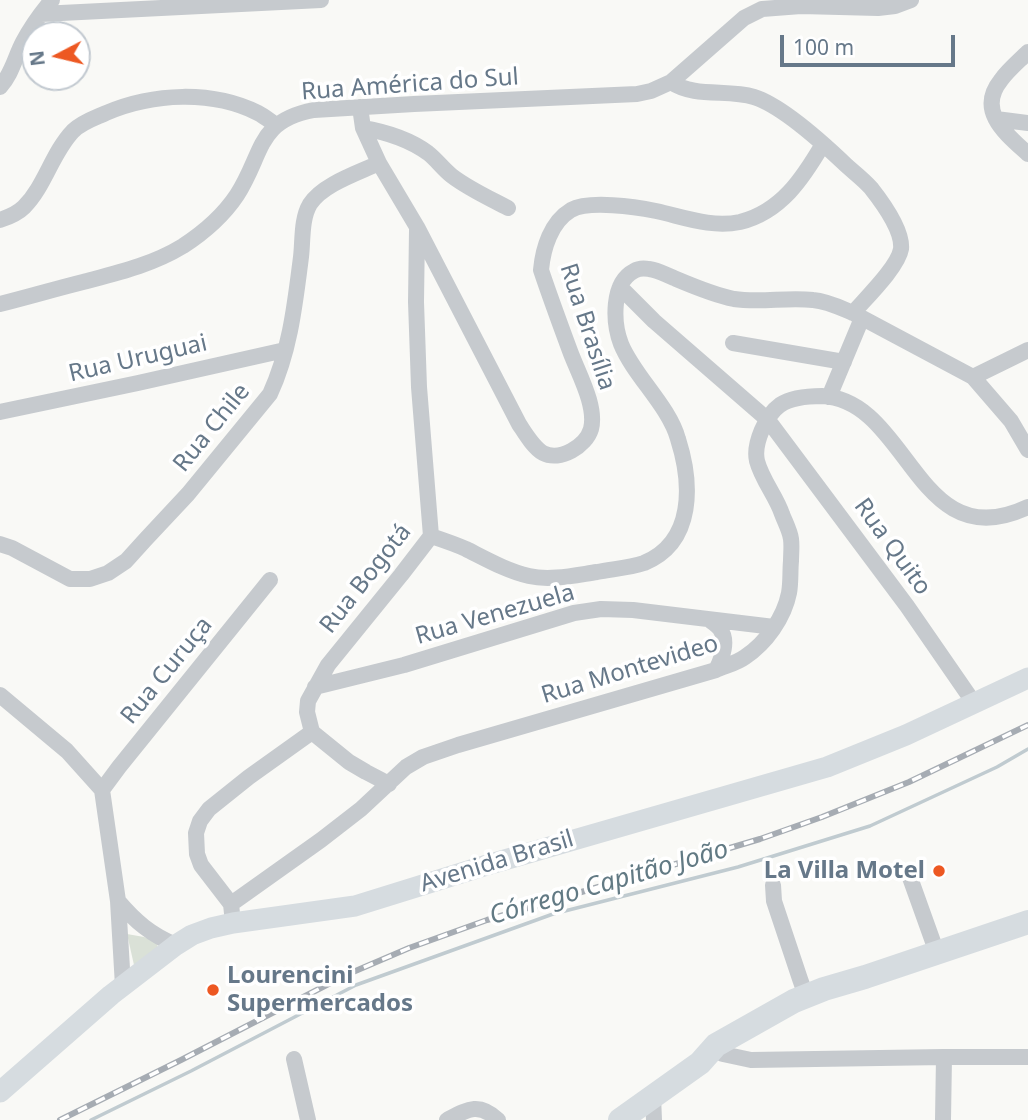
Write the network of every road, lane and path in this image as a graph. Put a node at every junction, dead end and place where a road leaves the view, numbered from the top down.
1 (52, 0) edge
2 (321, 0) edge
3 (911, 0) edge
4 (791, 3) edge
5 (764, 4) edge
6 (41, 14) junction
7 (1028, 52) edge
8 (671, 82) junction
9 (0, 87) edge
10 (360, 107) junction
11 (996, 119) junction
12 (1028, 123) edge
13 (276, 125) junction
14 (363, 128) junction
15 (823, 144) junction
16 (1028, 154) edge
17 (379, 163) junction
18 (508, 208) dead end
19 (0, 220) edge
20 (417, 227) junction
21 (620, 287) junction
22 (0, 304) edge
23 (858, 316) junction
24 (733, 343) dead end
25 (285, 349) junction
26 (1028, 350) edge
27 (844, 362) junction
28 (973, 377) junction
29 (829, 397) junction
30 (0, 412) edge
31 (768, 420) junction
32 (1028, 450) edge
33 (1028, 507) edge
34 (431, 536) junction
35 (0, 544) edge
36 (270, 580) dead end
37 (710, 620) junction
38 (774, 627) junction
39 (716, 670) junction
40 (1028, 678) edge
41 (315, 687) junction
42 (1, 697) edge
43 (974, 703) junction
44 (312, 732) junction
45 (389, 783) junction
46 (102, 790) junction
47 (908, 872) dead end
48 (773, 884) dead end
49 (118, 901) junction
50 (232, 914) junction
51 (1028, 922) edge
52 (176, 945) junction
53 (937, 953) junction
54 (865, 977) junction
55 (123, 986) junction
56 (806, 996) junction
57 (713, 1054) junction
58 (944, 1057) junction
59 (1028, 1057) edge
60 (294, 1059) dead end
61 (0, 1092) edge
62 (653, 1108) edge
63 (308, 1120) edge
64 (447, 1120) edge
65 (498, 1120) edge
66 (620, 1120) edge
67 (943, 1120) edge

1 - 6 street
2 - 6 street
3 - 4 street
4 - 5 street
5 - 8 street
6 - 9 street
7 - 11 street
8 - 10 street, Rua América do Sul
8 - 15 street
10 - 13 street, Rua América do Sul
10 - 14 street, Rua Brasília
11 - 12 street
11 - 16 street
13 - 19 street, Rua América do Sul
13 - 22 street
14 - 17 street, Rua Brasília
14 - 18 street
15 - 20 street, Rua Brasília
15 - 23 street
17 - 20 street, Rua Brasília
17 - 25 street, Rua Chile
20 - 34 street, Rua Bogotá
21 - 23 street
21 - 31 street, Rua Quito
21 - 34 street
23 - 27 street
23 - 28 street
24 - 27 street
25 - 30 street, Rua Uruguai
25 - 35 street, Rua Chile
26 - 28 street
27 - 29 street
28 - 32 street
29 - 31 street
29 - 33 street
31 - 38 street, Rua Montevideo
31 - 43 street, Rua Quito
34 - 41 street, Rua Bogotá
36 - 46 street, Rua Curuça
37 - 38 street, Rua Venezuela
37 - 39 street
37 - 41 street, Rua Venezuela
38 - 39 street, Rua Montevideo
39 - 45 street, Rua Montevideo
40 - 43 main road, Avenida Brasil
41 - 44 street, Rua Bogotá
42 - 46 street
43 - 50 main road, Avenida Brasil
44 - 45 street
44 - 50 street
45 - 50 street, Rua Montevideo
46 - 49 street
47 - 53 street
48 - 56 street
49 - 52 street
49 - 55 street
50 - 52 main road, Avenida Brasil
51 - 53 highway
52 - 55 main road, Avenida Brasil
53 - 54 highway
54 - 56 highway
54 - 57 highway
55 - 61 main road, Avenida Brasil
56 - 57 highway
57 - 58 street
57 - 62 highway
58 - 59 street
58 - 67 street
60 - 63 street
62 - 66 highway
64 - 65 street

